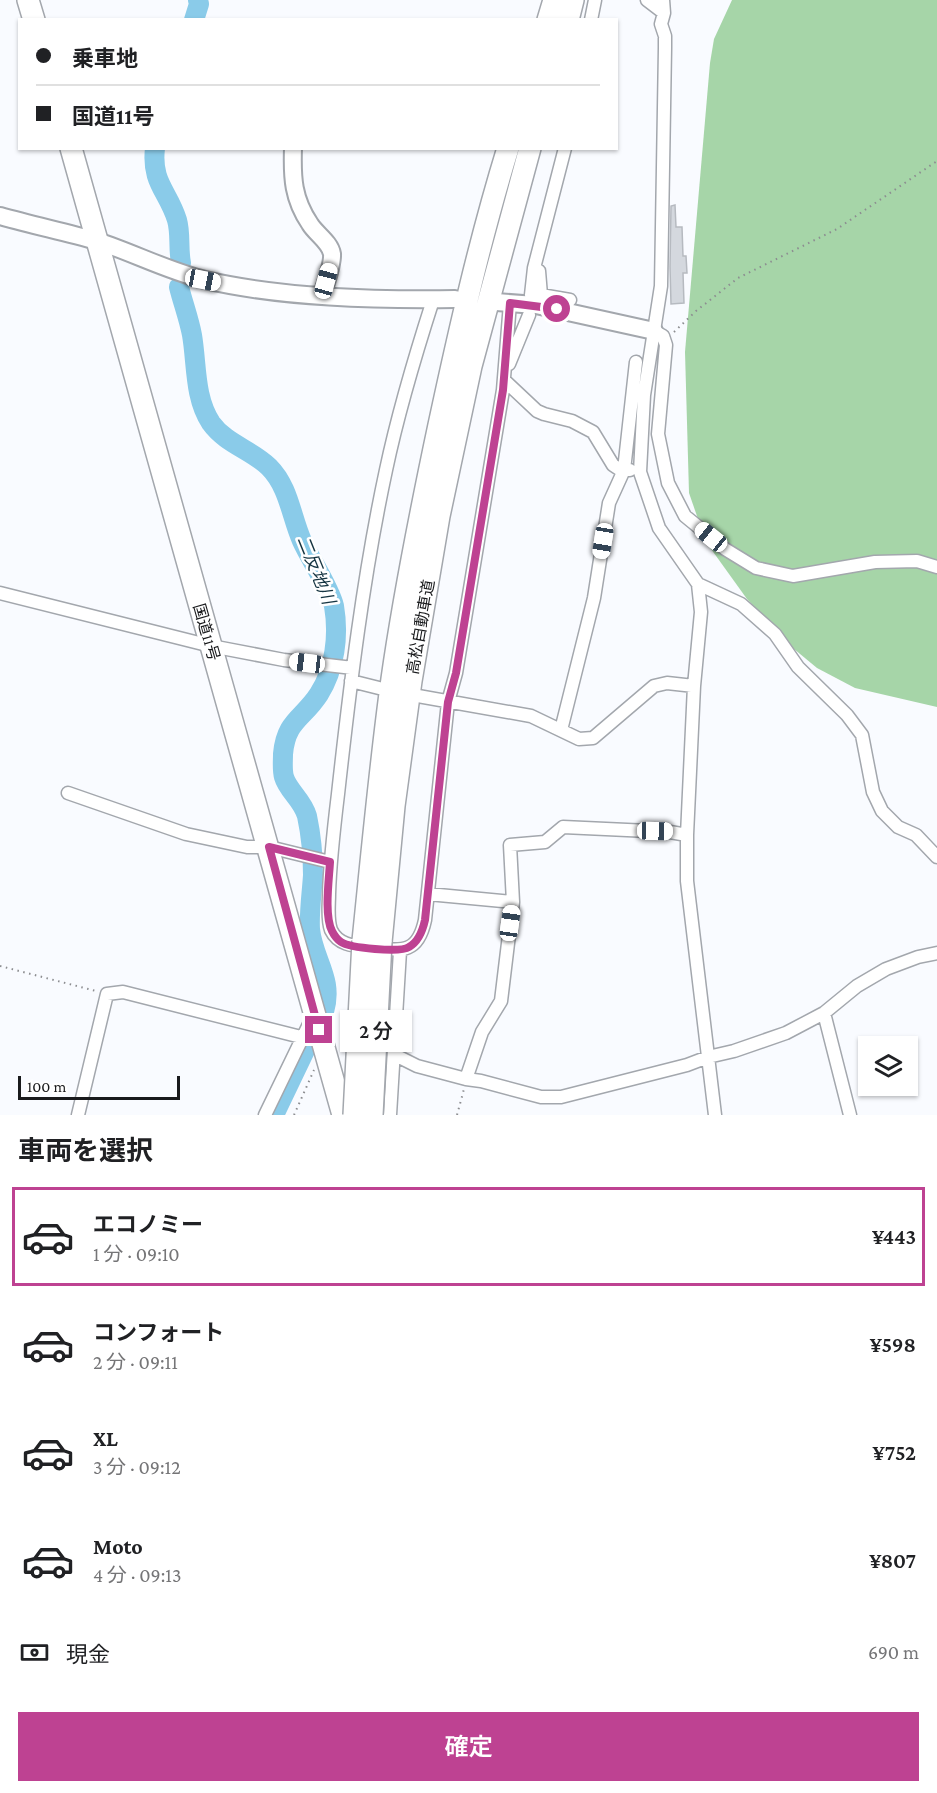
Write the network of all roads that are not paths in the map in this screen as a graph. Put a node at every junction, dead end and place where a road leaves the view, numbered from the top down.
1 (28, 0) edge
2 (554, 0) edge
3 (573, 0) edge
4 (595, 0) edge
5 (647, 0) edge
6 (664, 6) edge
7 (33, 18) edge
8 (549, 18) edge
9 (568, 18) edge
10 (591, 18) edge
11 (72, 150) edge
12 (293, 150) edge
13 (507, 150) edge
14 (529, 150) edge
15 (564, 150) edge
16 (0, 216) edge
17 (98, 242) junction
18 (536, 260) junction
19 (322, 295) junction
20 (531, 295) dead end
21 (455, 299) dead end
22 (433, 300) junction
23 (570, 300) dead end
24 (503, 302) joint
25 (529, 315) dead end
26 (660, 335) junction
27 (636, 362) dead end
28 (504, 377) junction
29 (624, 470) junction
30 (640, 472) junction
31 (937, 567) edge
32 (698, 584) junction
33 (0, 593) edge
34 (211, 646) junction
35 (352, 674) junction
36 (694, 686) junction
37 (379, 688) dead end
38 (418, 696) dead end
39 (448, 702) junction
40 (561, 730) junction
41 (68, 794) dead end
42 (687, 835) junction
43 (269, 847) junction
44 (937, 857) edge
45 (330, 862) junction
46 (428, 894) junction
47 (513, 902) junction
48 (382, 945) junction
49 (937, 953) edge
50 (824, 1012) junction
51 (314, 1013) junction
52 (301, 1037) junction
53 (395, 1056) junction
54 (708, 1057) junction
55 (466, 1079) junction
56 (78, 1115) edge
57 (265, 1115) edge
58 (343, 1115) edge
59 (354, 1115) edge
60 (372, 1115) edge
61 (390, 1115) edge
62 (715, 1115) edge
63 (850, 1115) edge

1 - 7 highway
2 - 8 highway
3 - 9 highway
4 - 10 street
5 - 6 street
6 - 26 street
11 - 17 highway, 国道11号
12 - 19 street
13 - 48 highway, 高松自動車道
14 - 48 highway, 高松自動車道
15 - 18 street
16 - 17 street
17 - 19 street
17 - 34 highway, 国道11号
18 - 20 street
18 - 23 street
19 - 22 street
21 - 22 street
22 - 35 street
24 - 26 street
24 - 28 street
25 - 28 street
26 - 30 street
26 - 31 street
27 - 29 street
28 - 29 street
28 - 39 street
29 - 30 street
29 - 40 street
30 - 32 street
32 - 36 street
32 - 44 street
33 - 34 street
34 - 35 street
34 - 43 highway, 国道11号
35 - 37 street
35 - 45 street
36 - 40 street
36 - 42 street
38 - 39 street
39 - 40 street
39 - 46 street
41 - 43 street
42 - 47 street
42 - 54 street
43 - 45 street
43 - 51 highway, 国道11号
45 - 48 street
46 - 47 street
46 - 48 street
47 - 55 street
48 - 53 street
48 - 59 highway, 高松自動車道, bridge
48 - 60 highway, 高松自動車道, bridge
49 - 50 street
50 - 54 street
50 - 63 street
51 - 52 street
51 - 58 highway, 国道11号
52 - 56 street
52 - 57 street
53 - 55 street
53 - 61 street
54 - 55 street
54 - 62 street

